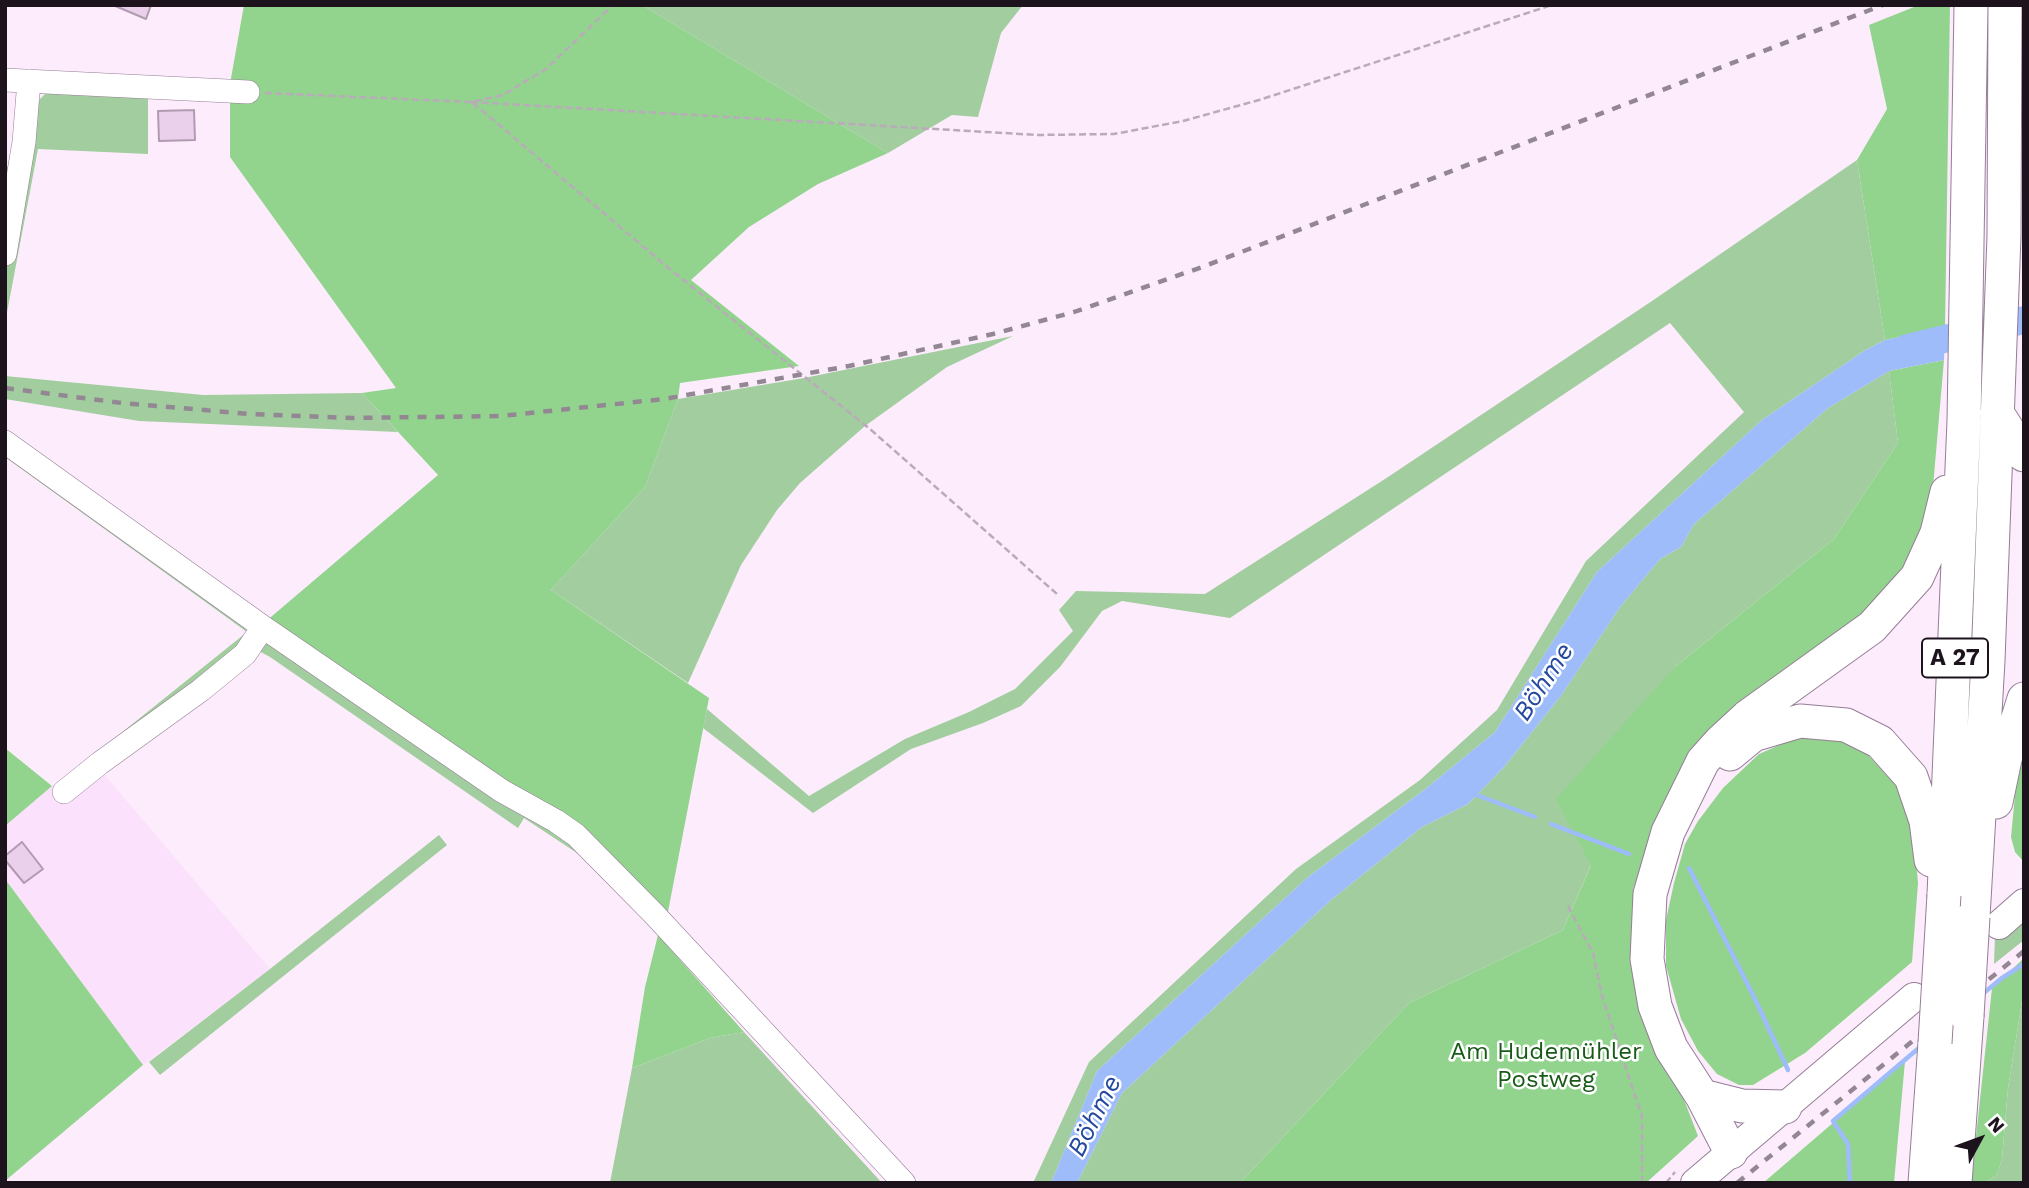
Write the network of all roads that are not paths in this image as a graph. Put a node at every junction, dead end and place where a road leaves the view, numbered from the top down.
1 (1972, 5) edge
2 (2005, 5) edge
3 (5, 80) edge
4 (29, 81) junction
5 (248, 92) road end
6 (5, 254) edge
7 (1997, 413) junction
8 (1964, 421) junction
9 (5, 442) edge
10 (2024, 455) edge
11 (263, 627) junction
12 (2024, 699) edge
13 (64, 792) dead end
14 (1689, 792) junction
15 (1944, 895) junction
16 (2024, 903) edge
17 (1986, 921) junction
18 (1914, 997) dead end
19 (1702, 1096) junction
20 (1785, 1107) junction
21 (1739, 1146) junction
22 (904, 1183) edge
23 (1695, 1183) edge
24 (1925, 1183) edge
25 (1955, 1183) edge

1 - 8 highway, A 27
2 - 7 highway, A 27
3 - 4 street
4 - 5 street
4 - 6 street
7 - 10 highway
7 - 17 highway, A 27
8 - 14 highway
8 - 15 highway, A 27
9 - 11 street
11 - 13 street
11 - 22 street
12 - 17 highway
14 - 15 highway
14 - 19 highway
15 - 24 highway, A 27, bridge
16 - 17 main road
17 - 25 highway, A 27, bridge
18 - 20 main road
19 - 20 highway
19 - 21 highway
20 - 21 main road
21 - 23 main road

